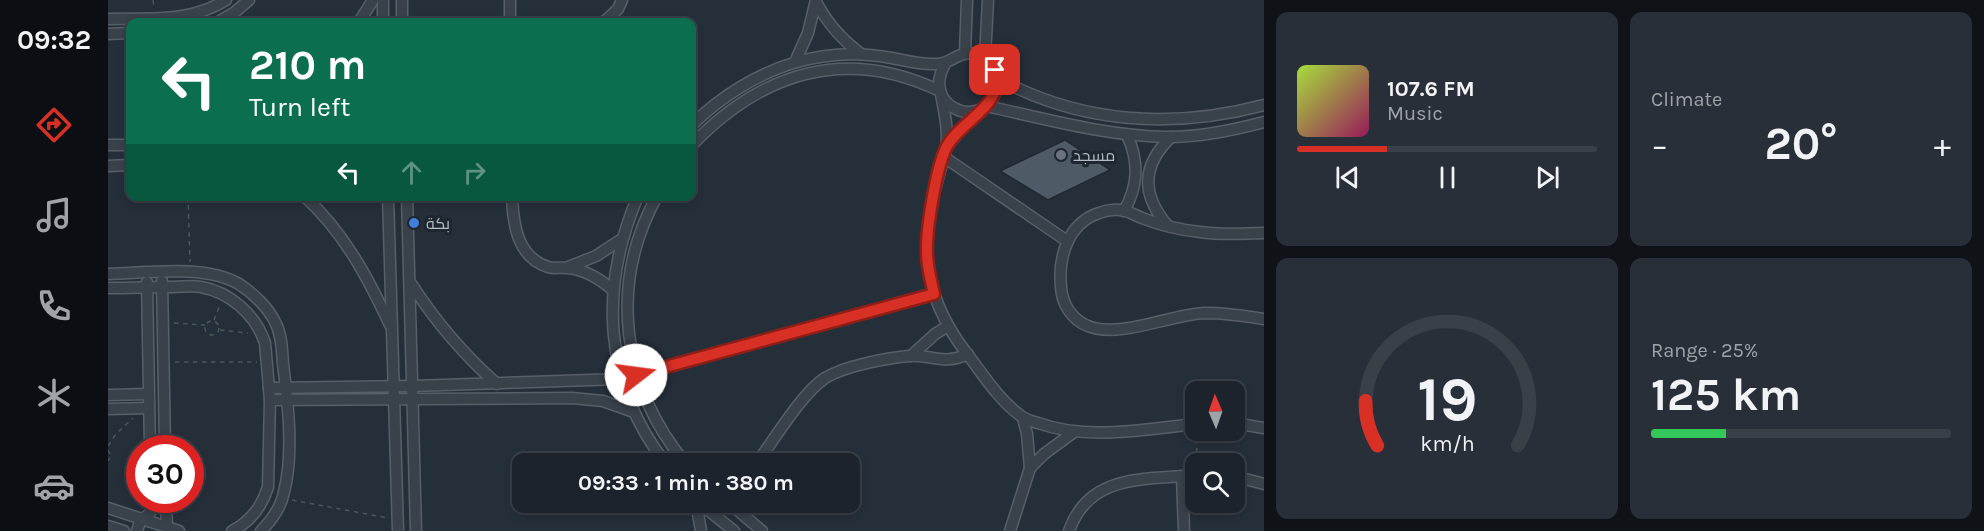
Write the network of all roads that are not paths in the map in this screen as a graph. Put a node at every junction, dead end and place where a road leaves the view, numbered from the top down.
1 (226, 0) edge
2 (249, 0) edge
3 (373, 0) edge
4 (383, 0) edge
5 (402, 0) edge
6 (510, 0) edge
7 (622, 0) edge
8 (968, 0) edge
9 (988, 0) edge
10 (816, 1) edge
11 (126, 18) edge
12 (144, 18) edge
13 (225, 18) edge
14 (362, 18) edge
15 (383, 18) edge
16 (402, 18) edge
17 (510, 18) edge
18 (608, 18) edge
19 (108, 19) edge
20 (126, 33) edge
21 (108, 34) edge
22 (965, 53) junction
23 (861, 54) junction
24 (985, 58) junction
25 (795, 62) junction
26 (945, 64) junction
27 (997, 78) junction
28 (940, 93) junction
29 (1264, 105) edge
30 (984, 107) junction
31 (696, 122) edge
32 (1264, 122) edge
33 (1127, 135) junction
34 (1171, 137) junction
35 (696, 141) edge
36 (108, 145) edge
37 (126, 145) edge
38 (945, 153) junction
39 (126, 165) edge
40 (108, 166) edge
41 (1142, 179) junction
42 (309, 201) edge
43 (388, 201) edge
44 (407, 201) edge
45 (513, 201) edge
46 (636, 201) edge
47 (655, 201) edge
48 (1124, 211) junction
49 (1167, 225) junction
50 (1264, 233) edge
51 (622, 239) junction
52 (1067, 242) junction
53 (568, 268) junction
54 (162, 272) junction
55 (147, 273) junction
56 (108, 274) edge
57 (410, 282) junction
58 (147, 287) junction
59 (162, 287) junction
60 (108, 288) edge
61 (613, 290) junction
62 (934, 294) junction
63 (1264, 319) edge
64 (948, 326) junction
65 (392, 329) junction
66 (968, 354) junction
67 (911, 356) junction
68 (636, 375) junction
69 (621, 379) junction
70 (497, 384) junction
71 (412, 386) junction
72 (286, 387) junction
73 (394, 387) junction
74 (269, 388) junction
75 (148, 394) junction
76 (108, 395) edge
77 (394, 399) junction
78 (413, 399) junction
79 (270, 400) junction
80 (287, 400) junction
81 (147, 408) junction
82 (108, 409) edge
83 (634, 412) junction
84 (1023, 418) junction
85 (1185, 424) edge
86 (1245, 425) edge
87 (1264, 428) edge
88 (1074, 432) junction
89 (149, 435) edge
90 (165, 435) edge
91 (658, 453) edge
92 (678, 453) edge
93 (764, 453) edge
94 (1030, 468) junction
95 (1182, 477) junction
96 (1185, 477) edge
97 (1245, 479) edge
98 (1264, 484) edge
99 (108, 508) edge
100 (150, 513) edge
101 (166, 513) edge
102 (700, 513) edge
103 (712, 513) edge
104 (740, 513) edge
105 (141, 519) junction
106 (398, 519) junction
107 (108, 526) edge
108 (167, 527) junction
109 (124, 531) edge
110 (137, 531) edge
111 (179, 531) edge
112 (232, 531) edge
113 (261, 531) edge
114 (392, 531) edge
115 (398, 531) edge
116 (416, 531) edge
117 (701, 531) edge
118 (734, 531) edge
119 (762, 531) edge
120 (1010, 531) edge
121 (1069, 531) edge
122 (1184, 531) edge

1 - 12 street
2 - 13 street
3 - 14 street
4 - 15 street
5 - 16 street
6 - 17 street
7 - 18 street
8 - 22 street
9 - 24 street
10 - 23 street
10 - 25 street
11 - 19 street
20 - 21 street
22 - 24 street
22 - 26 street
23 - 25 street
23 - 26 street
24 - 27 street
25 - 31 street
26 - 28 street
27 - 29 street
27 - 30 street
28 - 30 street
28 - 35 street
28 - 38 street
30 - 33 street
30 - 38 street
32 - 34 street
33 - 34 street
33 - 41 street
34 - 41 street
36 - 37 street
38 - 52 street
38 - 62 street
39 - 40 street
41 - 48 street
41 - 49 street
42 - 65 street
43 - 65 street
44 - 57 street
45 - 53 street
46 - 51 street
47 - 68 street
48 - 49 street
48 - 52 street
49 - 50 street
51 - 53 street
51 - 61 street
52 - 63 street
53 - 61 street
54 - 55 street
54 - 59 street
54 - 72 street
55 - 56 street
55 - 58 street
57 - 70 street
57 - 71 street
58 - 59 street
58 - 60 street
58 - 75 street
59 - 74 street
59 - 90 street
61 - 69 street
62 - 64 street
62 - 68 street
64 - 66 street
64 - 67 street
65 - 73 street
66 - 67 street
66 - 84 street
67 - 93 street
68 - 69 street
68 - 92 street
69 - 70 street
69 - 83 street
70 - 71 street
71 - 73 street
71 - 78 street
72 - 73 street
72 - 74 street
72 - 80 street
73 - 77 street
74 - 79 street
75 - 76 street
75 - 81 street
77 - 78 street
77 - 80 street
77 - 106 street
78 - 83 street
78 - 116 street
79 - 80 street
79 - 112 street
80 - 113 street
81 - 82 street
81 - 89 street
83 - 91 street
84 - 88 street
84 - 94 street
85 - 88 street
86 - 87 street
88 - 94 street
94 - 120 street
95 - 96 street
95 - 121 street
95 - 122 street
97 - 98 street
99 - 105 street
100 - 105 street
101 - 108 street
102 - 117 street
103 - 118 street
104 - 119 street
105 - 108 street
105 - 110 street
106 - 114 street
106 - 115 street
107 - 109 street
108 - 111 street

